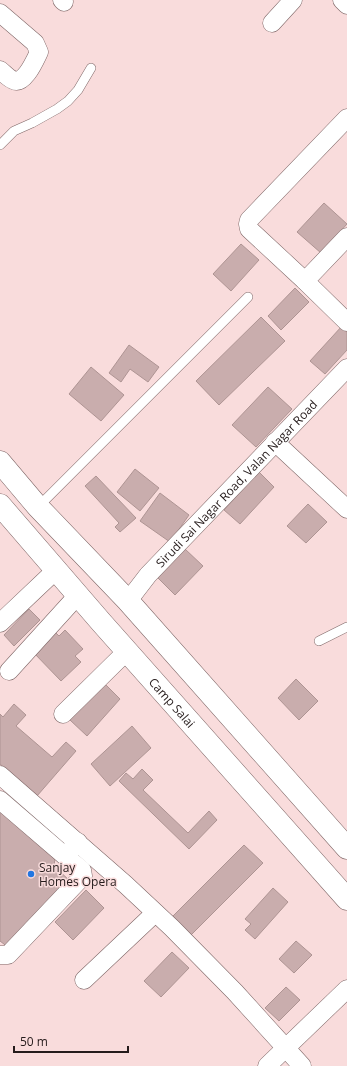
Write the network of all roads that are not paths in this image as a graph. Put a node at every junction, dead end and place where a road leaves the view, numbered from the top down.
1 (293, 0) edge
2 (342, 0) edge
3 (347, 5) edge
4 (0, 13) edge
5 (272, 23) dead end
6 (92, 68) dead end
7 (0, 70) edge
8 (347, 118) edge
9 (0, 145) edge
10 (347, 237) edge
11 (305, 281) junction
12 (248, 297) dead end
13 (347, 322) edge
14 (347, 368) edge
15 (275, 442) junction
16 (0, 462) edge
17 (0, 505) edge
18 (38, 507) junction
19 (347, 510) edge
20 (56, 570) junction
21 (78, 595) junction
22 (128, 601) junction
23 (0, 623) edge
24 (347, 627) edge
25 (319, 641) dead end
26 (127, 651) junction
27 (9, 671) dead end
28 (64, 714) dead end
29 (1, 779) edge
30 (0, 800) edge
31 (78, 842) junction
32 (347, 848) edge
33 (65, 856) junction
34 (347, 899) edge
35 (155, 912) junction
36 (0, 955) edge
37 (84, 980) dead end
38 (347, 989) edge
39 (286, 1048) junction
40 (267, 1066) edge
41 (302, 1066) edge

1 - 5 street
2 - 3 street
4 - 7 street
6 - 9 lane
8 - 11 street
10 - 11 street
11 - 13 street
12 - 18 lane
14 - 15 street, Sirudi Sai Nagar Road, Valan Nagar Road
15 - 19 street
15 - 22 street, Sirudi Sai Nagar Road, Valan Nagar Road
16 - 18 main road
17 - 20 main road, Camp Salai
18 - 22 main road
20 - 21 main road, Camp Salai
20 - 23 street
21 - 26 main road, Camp Salai
21 - 27 street
22 - 32 main road
24 - 25 lane
26 - 28 street
26 - 34 main road, Camp Salai
29 - 31 street
30 - 33 street
31 - 33 street
31 - 35 street
33 - 36 street
35 - 37 street
35 - 39 street
38 - 39 street
39 - 40 street
39 - 41 street

